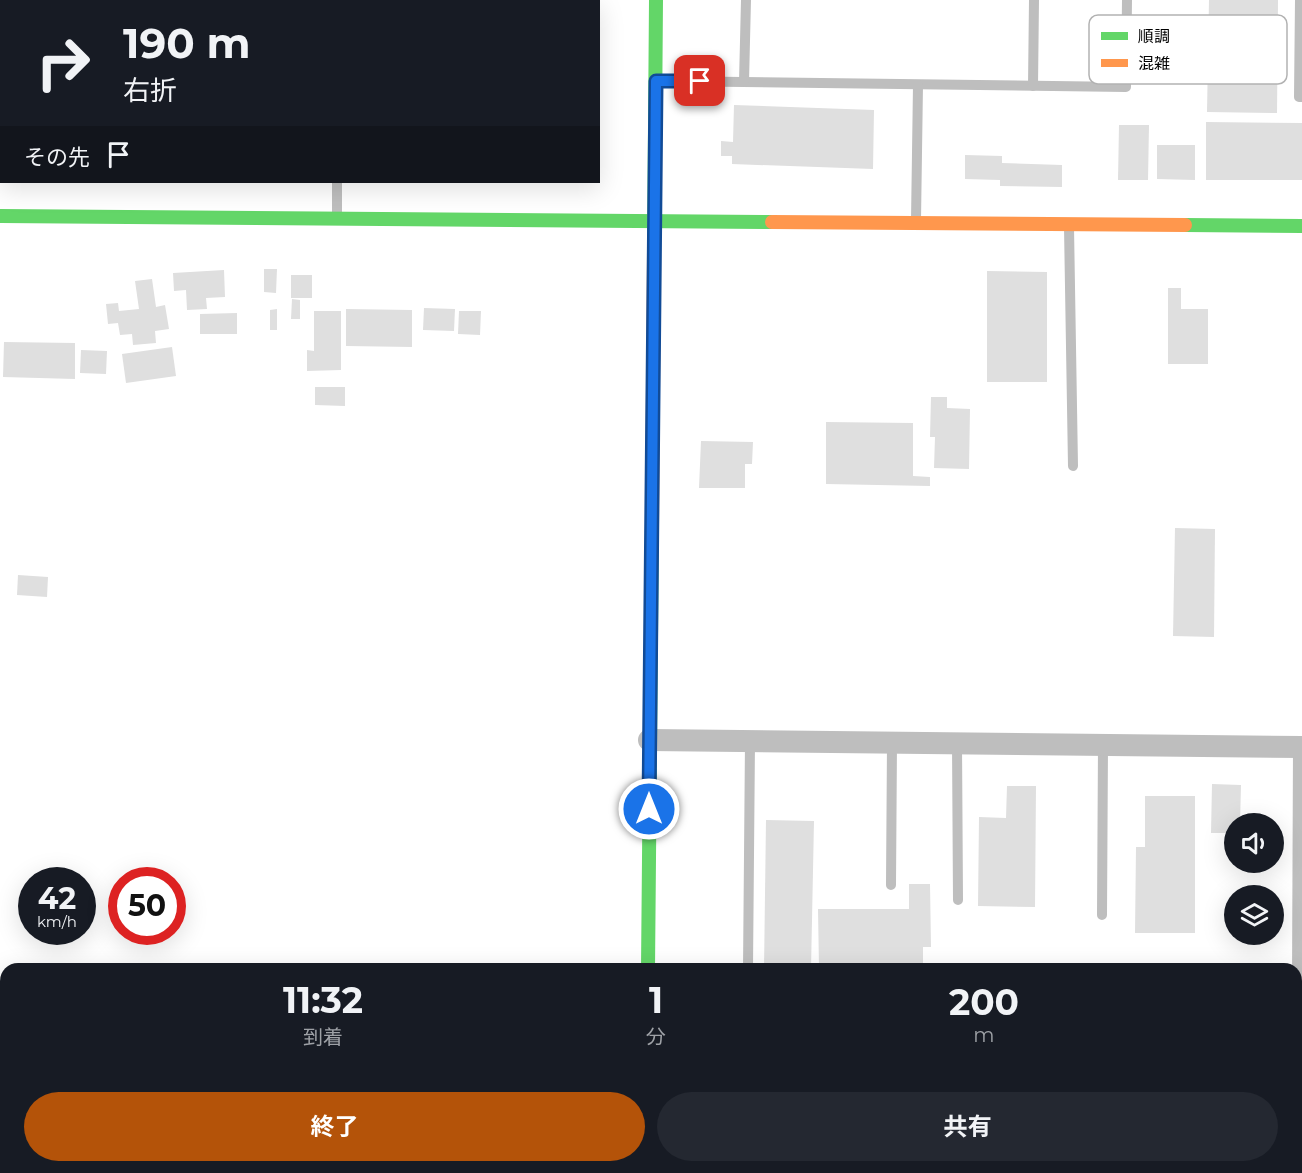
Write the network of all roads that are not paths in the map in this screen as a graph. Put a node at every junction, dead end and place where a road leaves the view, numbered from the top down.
1 (656, 0) edge
2 (746, 0) edge
3 (1034, 0) edge
4 (1127, 0) edge
5 (1300, 0) edge
6 (1127, 15) edge
7 (656, 81) junction
8 (744, 82) junction
9 (1126, 84) edge
10 (918, 85) junction
11 (1033, 86) junction
12 (1302, 97) edge
13 (337, 183) edge
14 (0, 216) edge
15 (337, 219) junction
16 (654, 221) junction
17 (916, 223) junction
18 (1069, 224) junction
19 (1302, 226) edge
20 (1073, 466) dead end
21 (650, 740) junction
22 (750, 741) junction
23 (892, 743) junction
24 (957, 743) junction
25 (1103, 745) junction
26 (1300, 747) edge
27 (891, 885) dead end
28 (958, 900) dead end
29 (1102, 915) dead end
30 (648, 963) edge
31 (748, 963) edge
32 (1297, 963) edge

1 - 7 street
2 - 8 lane
3 - 11 lane
4 - 6 lane
5 - 12 lane
7 - 8 lane
7 - 16 street
8 - 10 lane
9 - 11 lane
10 - 11 lane
10 - 17 lane
13 - 15 lane
14 - 15 street
15 - 16 street
16 - 17 street
16 - 21 street
17 - 18 street
18 - 19 street
18 - 20 lane
21 - 22 street
21 - 30 street
22 - 23 street
22 - 31 lane
23 - 24 street
23 - 27 lane
24 - 25 street
24 - 28 lane
25 - 26 street
25 - 29 lane
26 - 32 lane

